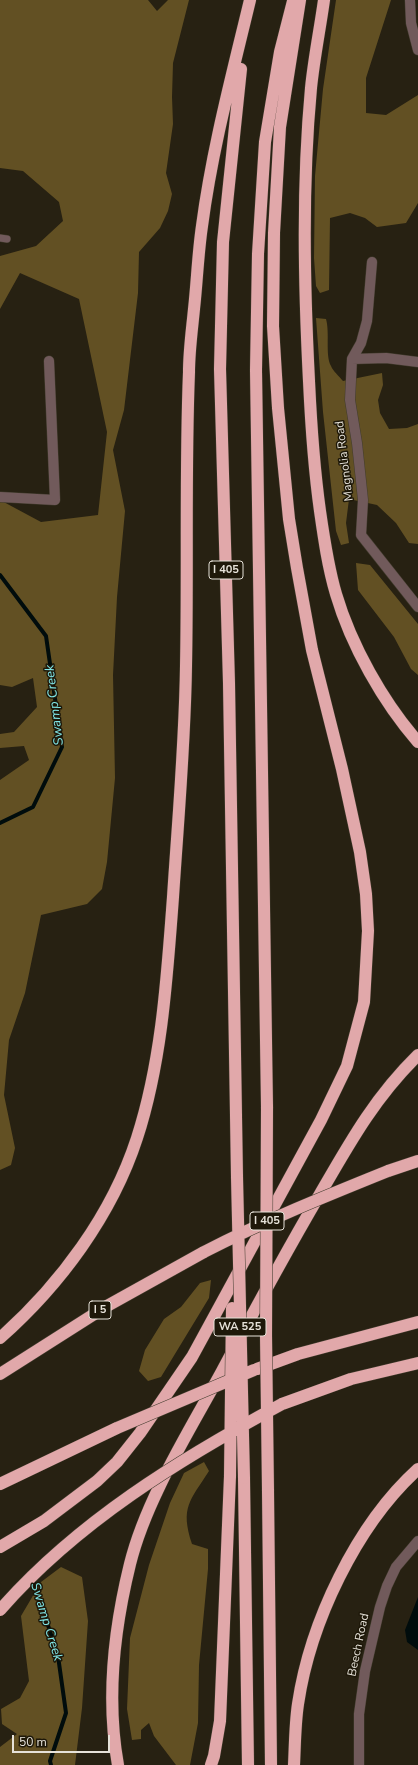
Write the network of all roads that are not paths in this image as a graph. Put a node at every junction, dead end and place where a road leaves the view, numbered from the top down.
1 (251, 0) edge
2 (293, 0) edge
3 (300, 0) edge
4 (324, 0) edge
5 (410, 0) edge
6 (418, 50) edge
7 (372, 262) dead end
8 (352, 359) junction
9 (49, 361) dead end
10 (418, 362) edge
11 (0, 497) edge
12 (418, 607) edge
13 (418, 742) edge
14 (418, 1055) edge
15 (418, 1161) edge
16 (237, 1177) junction
17 (418, 1322) edge
18 (266, 1335) joint
19 (0, 1338) edge
20 (418, 1363) edge
21 (0, 1374) edge
22 (418, 1469) edge
23 (0, 1484) edge
24 (418, 1541) edge
25 (0, 1547) edge
26 (0, 1610) edge
27 (118, 1765) edge
28 (211, 1765) edge
29 (248, 1765) edge
30 (271, 1765) edge
31 (294, 1765) edge
32 (359, 1765) edge

1 - 16 highway, I 405
1 - 19 highway
2 - 18 highway, I 405, bridge
3 - 25 highway
4 - 13 highway
5 - 6 street
7 - 8 street
8 - 10 street
8 - 12 street, Magnolia Road
9 - 11 street
14 - 27 highway
15 - 21 highway, I 5, bridge
16 - 28 highway, bridge
16 - 29 highway, WA 525, bridge
17 - 23 highway, bridge
18 - 30 highway, WA 525, bridge
20 - 26 highway, bridge
22 - 31 highway
24 - 32 street, Beech Road

